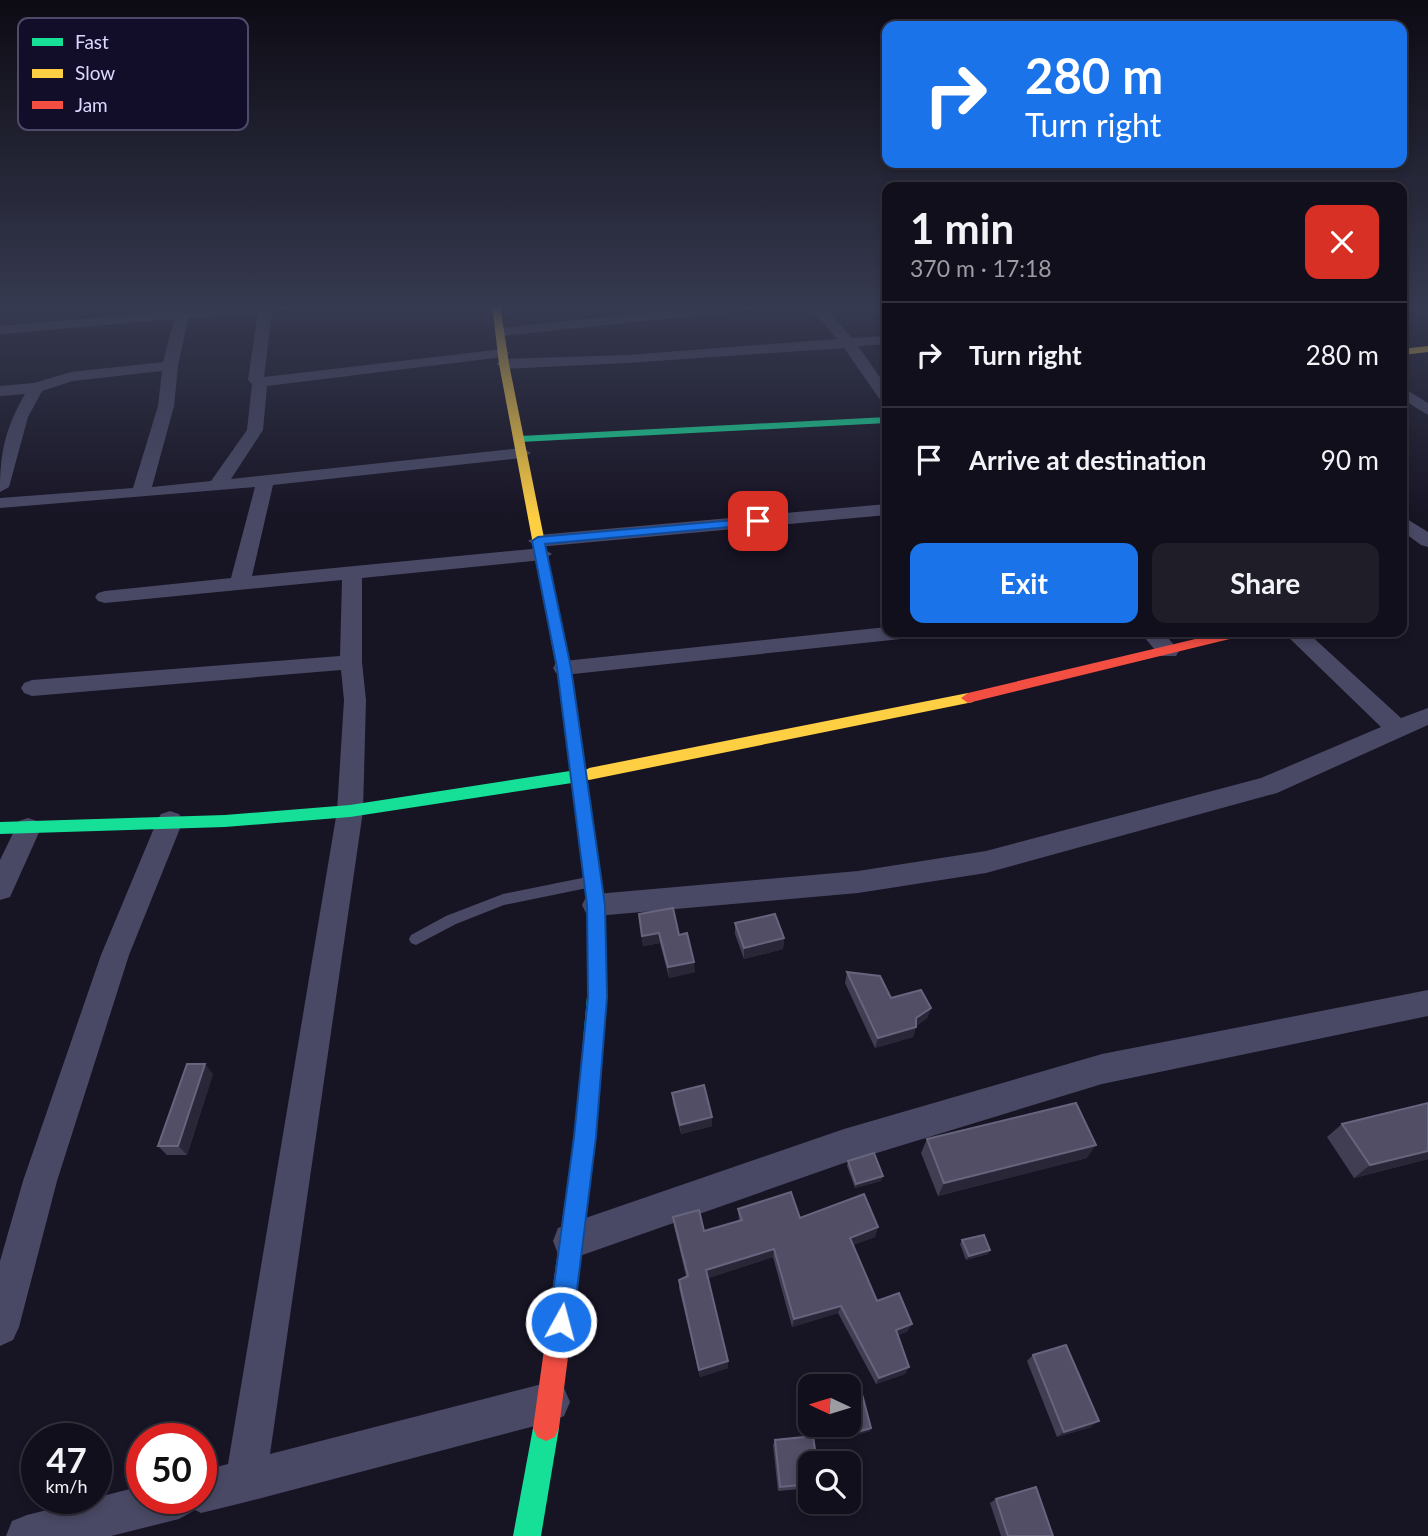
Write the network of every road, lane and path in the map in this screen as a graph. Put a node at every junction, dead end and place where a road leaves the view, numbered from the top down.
1 (83, 376) edge
2 (169, 376) edge
3 (257, 376) edge
4 (327, 376) edge
5 (507, 376) edge
6 (871, 376) edge
7 (260, 382) junction
8 (36, 388) junction
9 (0, 391) edge
10 (882, 391) edge
11 (1407, 395) edge
12 (1428, 410) edge
13 (882, 421) edge
14 (521, 446) junction
15 (265, 481) junction
16 (0, 486) edge
17 (217, 486) junction
18 (141, 494) junction
19 (0, 503) edge
20 (882, 510) edge
21 (1407, 526) edge
22 (1428, 541) edge
23 (540, 548) junction
24 (352, 572) junction
25 (240, 584) junction
26 (105, 597) dead end
27 (882, 634) edge
28 (1155, 637) edge
29 (1223, 637) edge
30 (1299, 637) edge
31 (1168, 651) junction
32 (351, 662) junction
33 (564, 668) junction
34 (32, 688) dead end
35 (1428, 716) edge
36 (1398, 729) junction
37 (579, 776) junction
38 (350, 811) junction
39 (170, 821) junction
40 (0, 828) edge
41 (28, 828) junction
42 (0, 889) edge
43 (594, 893) junction
44 (416, 939) dead end
45 (1428, 1003) edge
46 (571, 1241) junction
47 (0, 1327) edge
48 (550, 1402) junction
49 (246, 1481) junction
50 (217, 1488) edge
51 (126, 1511) edge
52 (27, 1536) edge
53 (527, 1536) edge

1 - 8 street
2 - 18 street
3 - 7 street
4 - 7 street
5 - 14 street
6 - 10 street
7 - 17 street
8 - 9 street
8 - 16 street
11 - 12 street
13 - 14 street
14 - 15 street
14 - 23 street
15 - 17 street
15 - 25 street
17 - 18 street
18 - 19 street
20 - 23 street
21 - 22 street
23 - 24 street
23 - 33 street
24 - 25 street
24 - 32 street
25 - 26 street
27 - 33 street
28 - 31 street
29 - 31 street
30 - 36 street
31 - 37 street
32 - 34 street
32 - 38 street
33 - 37 street
35 - 36 street
36 - 43 street
37 - 38 street
37 - 43 street
38 - 39 street
38 - 49 street
39 - 41 street
39 - 47 street
40 - 41 street
41 - 42 street
43 - 44 lane
43 - 46 street
45 - 46 street
46 - 48 street
48 - 49 street
48 - 53 street
49 - 50 street
51 - 52 street

